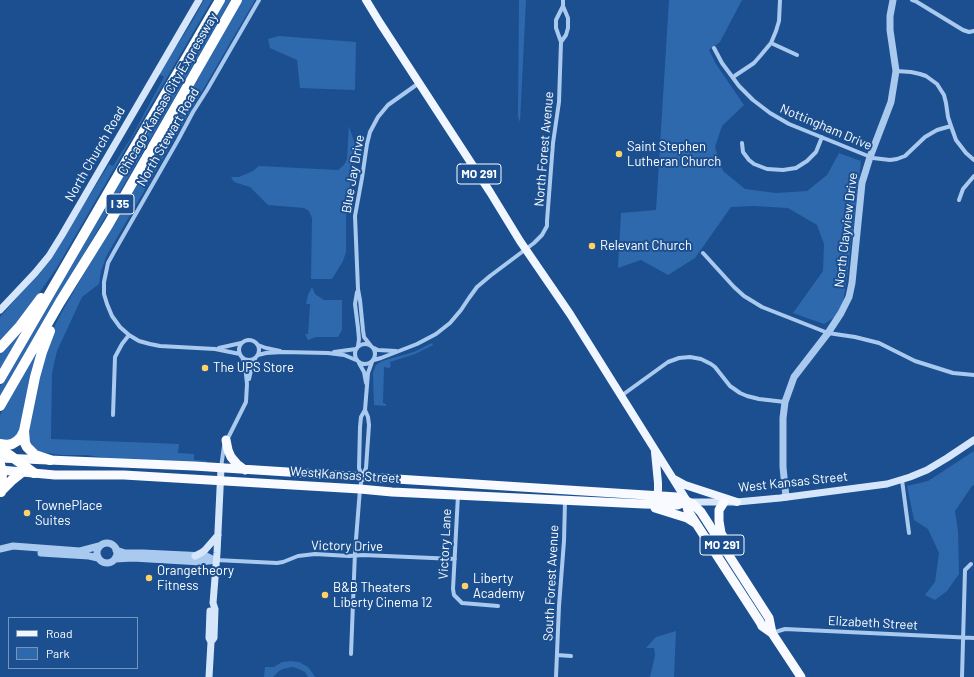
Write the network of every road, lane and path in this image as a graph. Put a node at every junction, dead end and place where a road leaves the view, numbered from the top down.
1 (199, 0) edge
2 (220, 0) edge
3 (237, 0) edge
4 (259, 0) edge
5 (366, 0) edge
6 (563, 0) edge
7 (780, 0) edge
8 (893, 0) edge
9 (912, 0) edge
10 (563, 6) junction
11 (974, 31) edge
12 (561, 42) junction
13 (771, 43) junction
14 (714, 48) dead end
15 (797, 55) dead end
16 (896, 71) junction
17 (733, 77) junction
18 (419, 83) junction
19 (951, 126) junction
20 (822, 137) junction
21 (742, 143) dead end
22 (870, 156) junction
23 (974, 160) edge
24 (974, 176) edge
25 (959, 200) dead end
26 (526, 250) junction
27 (703, 253) dead end
28 (58, 279) junction
29 (358, 289) junction
30 (60, 302) junction
31 (0, 310) edge
32 (828, 333) junction
33 (129, 335) junction
34 (242, 343) junction
35 (258, 345) junction
36 (372, 347) junction
37 (0, 348) edge
38 (357, 348) junction
39 (215, 349) junction
40 (399, 350) junction
41 (283, 352) junction
42 (328, 353) junction
43 (241, 356) junction
44 (257, 357) junction
45 (373, 361) junction
46 (358, 362) junction
47 (974, 375) edge
48 (0, 380) edge
49 (247, 384) junction
50 (366, 387) junction
51 (621, 396) junction
52 (785, 402) junction
53 (0, 406) edge
54 (365, 410) junction
55 (113, 415) dead end
56 (24, 431) junction
57 (226, 440) junction
58 (974, 440) edge
59 (0, 444) edge
60 (0, 448) edge
61 (654, 449) junction
62 (0, 458) edge
63 (15, 459) junction
64 (50, 460) junction
65 (1, 468) edge
66 (221, 468) junction
67 (245, 470) junction
68 (22, 472) junction
69 (34, 473) junction
70 (362, 477) junction
71 (673, 478) junction
72 (220, 480) junction
73 (902, 480) junction
74 (360, 489) junction
75 (566, 490) junction
76 (0, 492) edge
77 (458, 495) junction
78 (657, 495) junction
79 (786, 497) junction
80 (565, 500) junction
81 (687, 502) junction
82 (724, 502) junction
83 (737, 502) junction
84 (644, 504) junction
85 (697, 524) junction
86 (909, 533) dead end
87 (218, 535) junction
88 (99, 546) junction
89 (1, 549) edge
90 (116, 550) junction
91 (195, 556) junction
92 (355, 556) junction
93 (98, 558) junction
94 (455, 559) junction
95 (115, 560) junction
96 (216, 560) junction
97 (732, 560) junction
98 (971, 564) dead end
99 (498, 606) dead end
100 (772, 633) junction
101 (963, 638) junction
102 (974, 638) edge
103 (351, 654) dead end
104 (557, 655) junction
105 (571, 656) dead end
106 (209, 677) edge
107 (556, 677) edge
108 (801, 677) edge
109 (962, 677) edge

1 - 31 main road, North Church Road
2 - 28 highway, Chicago-Kansas City Expressway / I 35
3 - 30 highway, Chicago-Kansas City Expressway / I 35
4 - 33 street, North Stewart Road
5 - 18 main road, MO 291
6 - 10 street, North Forest Avenue
7 - 13 street
8 - 16 street, North Clayview Drive
9 - 11 street
10 - 12 street, North Forest Avenue
10 - 12 street, North Forest Avenue
12 - 26 street, North Forest Avenue
13 - 15 street
13 - 17 street
14 - 17 street, Nottingham Drive
16 - 19 street
16 - 22 street, North Clayview Drive
17 - 20 street, Nottingham Drive
18 - 26 main road, MO 291
18 - 29 street, Blue Jay Drive
19 - 22 street, Nottingham Drive
19 - 23 street
20 - 21 street
20 - 22 street, Nottingham Drive
22 - 32 street, North Clayview Drive
24 - 25 street
26 - 40 street, North Forest Avenue
26 - 51 main road, MO 291
27 - 32 street
28 - 37 highway
28 - 48 highway, Chicago-Kansas City Expressway / I 35
29 - 36 street, Blue Jay Drive
29 - 38 street, Blue Jay Drive
30 - 53 highway, Chicago-Kansas City Expressway / I 35
30 - 56 highway
32 - 47 street
32 - 52 street, North Clayview Drive
33 - 39 street, North Stewart Road
33 - 55 street
34 - 35 street
34 - 39 street, North Stewart Road
34 - 43 street
35 - 41 street
35 - 44 street
36 - 38 street
36 - 40 street
36 - 45 street
38 - 42 street
38 - 46 street
39 - 43 street, North Stewart Road
40 - 45 street
41 - 42 street
41 - 44 street
42 - 46 street
43 - 44 street
43 - 49 street
44 - 49 street
45 - 46 street
45 - 50 street
46 - 50 street
49 - 57 street
50 - 54 street
51 - 52 street
51 - 61 main road, MO 291
52 - 79 street, North Clayview Drive
54 - 70 street
54 - 70 street
56 - 59 highway
56 - 64 highway
57 - 66 street
57 - 67 highway
58 - 73 main road, West Kansas Street
60 - 63 highway
61 - 71 main road, MO 291
61 - 78 main road
62 - 63 highway, West Kansas Street
63 - 64 highway, West Kansas Street
63 - 69 highway
64 - 66 highway, West Kansas Street
65 - 68 highway, West Kansas Street
65 - 76 highway
66 - 67 highway, West Kansas Street
66 - 72 main road
67 - 70 highway, West Kansas Street
68 - 69 highway, West Kansas Street
68 - 76 highway
69 - 72 highway, West Kansas Street
70 - 74 street
70 - 75 highway, West Kansas Street
71 - 81 main road, MO 291
71 - 83 main road
72 - 74 highway, West Kansas Street
72 - 87 main road
73 - 79 main road, West Kansas Street
73 - 86 street
74 - 77 highway, West Kansas Street
74 - 92 street
75 - 78 highway, West Kansas Street
75 - 80 street, South Forest Avenue
77 - 80 highway, West Kansas Street
77 - 94 street, Victory Lane
78 - 81 highway, West Kansas Street
79 - 83 main road, West Kansas Street
80 - 84 highway, West Kansas Street
80 - 104 street, South Forest Avenue
81 - 82 main road, West Kansas Street
81 - 84 highway, West Kansas Street
81 - 85 highway, MO 291
81 - 97 highway, MO 291
82 - 83 main road, West Kansas Street
82 - 97 highway
84 - 85 highway
85 - 100 highway, MO 291
87 - 91 main road
87 - 96 main road
88 - 89 street
88 - 90 street
88 - 93 street
89 - 93 street
90 - 91 street
90 - 95 street
91 - 96 street
92 - 94 street, Victory Drive
92 - 96 street, Victory Drive
92 - 103 street
93 - 95 street
94 - 99 street, Victory Lane
95 - 96 street
96 - 106 main road
97 - 100 highway, MO 291
98 - 101 street
100 - 101 street, Elizabeth Street
100 - 108 highway, MO 291
101 - 102 street, Elizabeth Street
101 - 109 street
104 - 105 street
104 - 107 street, South Forest Avenue

